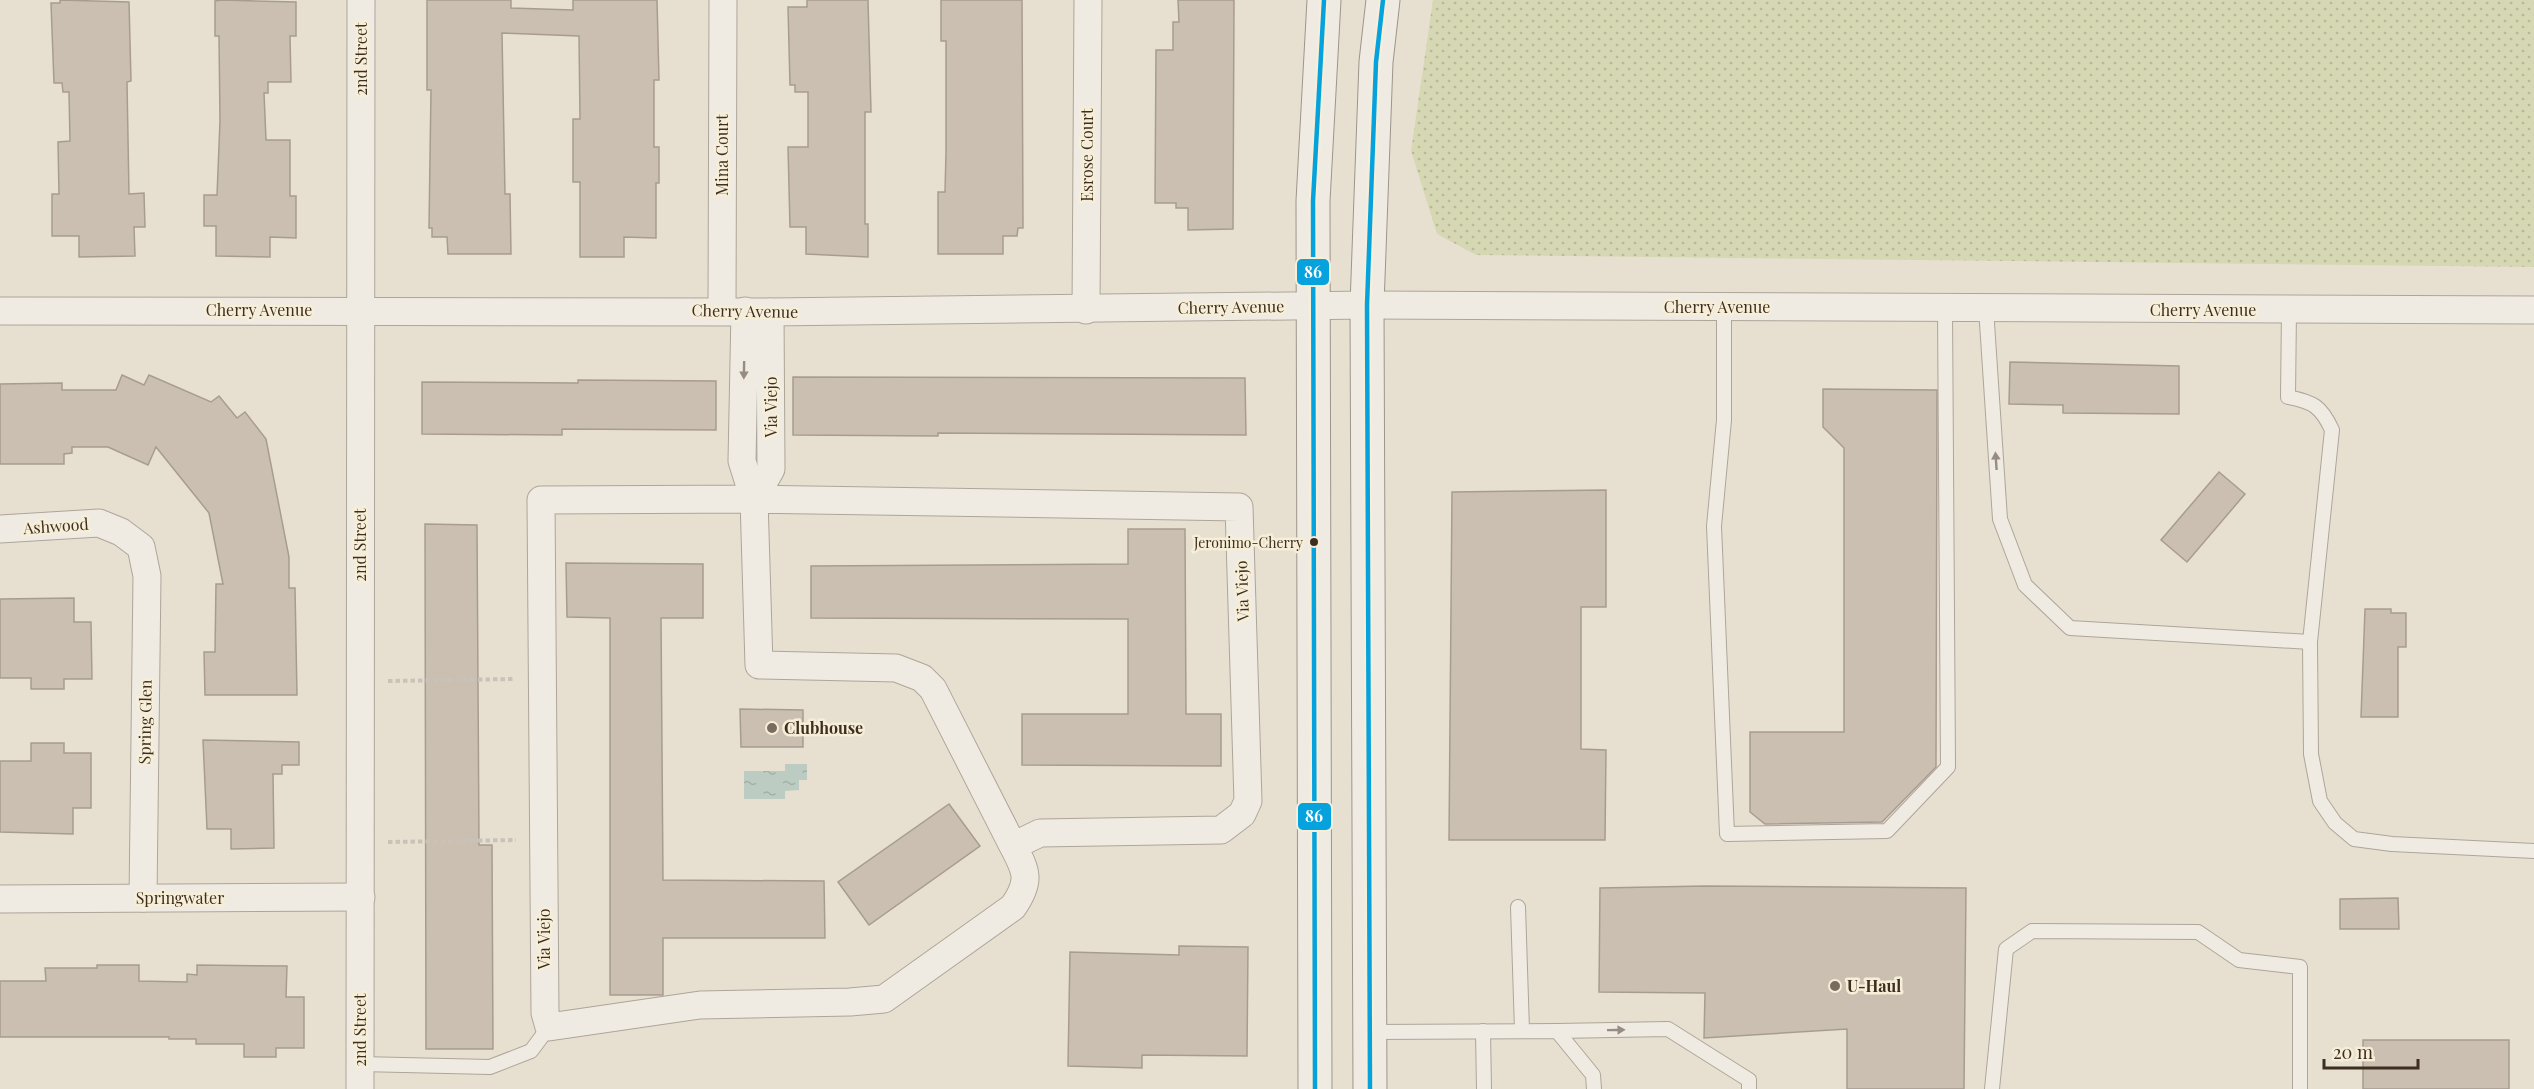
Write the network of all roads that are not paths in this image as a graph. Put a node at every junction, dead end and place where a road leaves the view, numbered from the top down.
1 (361, 0) edge
2 (723, 0) edge
3 (1088, 0) edge
4 (1324, 0) edge
5 (1383, 0) edge
6 (1313, 305) junction
7 (1367, 305) junction
8 (1724, 307) junction
9 (1945, 308) junction
10 (1986, 308) junction
11 (361, 310) junction
12 (1086, 310) junction
13 (2289, 310) junction
14 (2534, 310) edge
15 (0, 311) edge
16 (746, 311) junction
17 (754, 499) junction
18 (0, 529) edge
19 (141, 547) joint
20 (2310, 642) junction
21 (1013, 846) junction
22 (2534, 850) edge
23 (360, 897) junction
24 (143, 898) junction
25 (0, 899) edge
26 (1518, 907) dead end
27 (549, 1027) junction
28 (1522, 1030) junction
29 (1484, 1031) junction
30 (1557, 1031) junction
31 (1370, 1032) junction
32 (360, 1076) edge
33 (1315, 1089) edge
34 (1370, 1089) edge
35 (1484, 1089) edge
36 (1594, 1089) edge
37 (1749, 1089) edge
38 (1992, 1089) edge
39 (2300, 1089) edge

1 - 11 street, 2nd Street
2 - 16 street, Mina Court
3 - 12 street, Esrose Court
4 - 6 main road
5 - 7 main road
6 - 7 street, Cherry Avenue
6 - 12 street, Cherry Avenue
6 - 33 main road
7 - 8 street, Cherry Avenue
7 - 31 main road
8 - 9 street, Cherry Avenue
8 - 9 lane
9 - 10 street, Cherry Avenue
10 - 13 street, Cherry Avenue
20 -> 10 lane
11 - 15 street, Cherry Avenue
11 - 16 street, Cherry Avenue
11 - 23 street, 2nd Street
12 - 16 street, Cherry Avenue
13 - 14 street, Cherry Avenue
13 - 20 lane
16 - 17 street, Via Viejo
17 - 21 street
17 - 21 street, Via Viejo
17 - 27 street, Via Viejo
18 - 19 street, Ashwood
19 - 24 street, Spring Glen
20 - 22 lane
21 - 27 street
23 - 24 street, Springwater
23 - 32 street, 2nd Street
24 - 25 street, Springwater
26 - 28 lane
27 - 32 lane
28 - 29 lane
28 - 30 lane
29 - 31 lane
29 - 35 lane
30 - 36 lane
30 -> 37 lane
31 - 34 main road
38 - 39 lane

